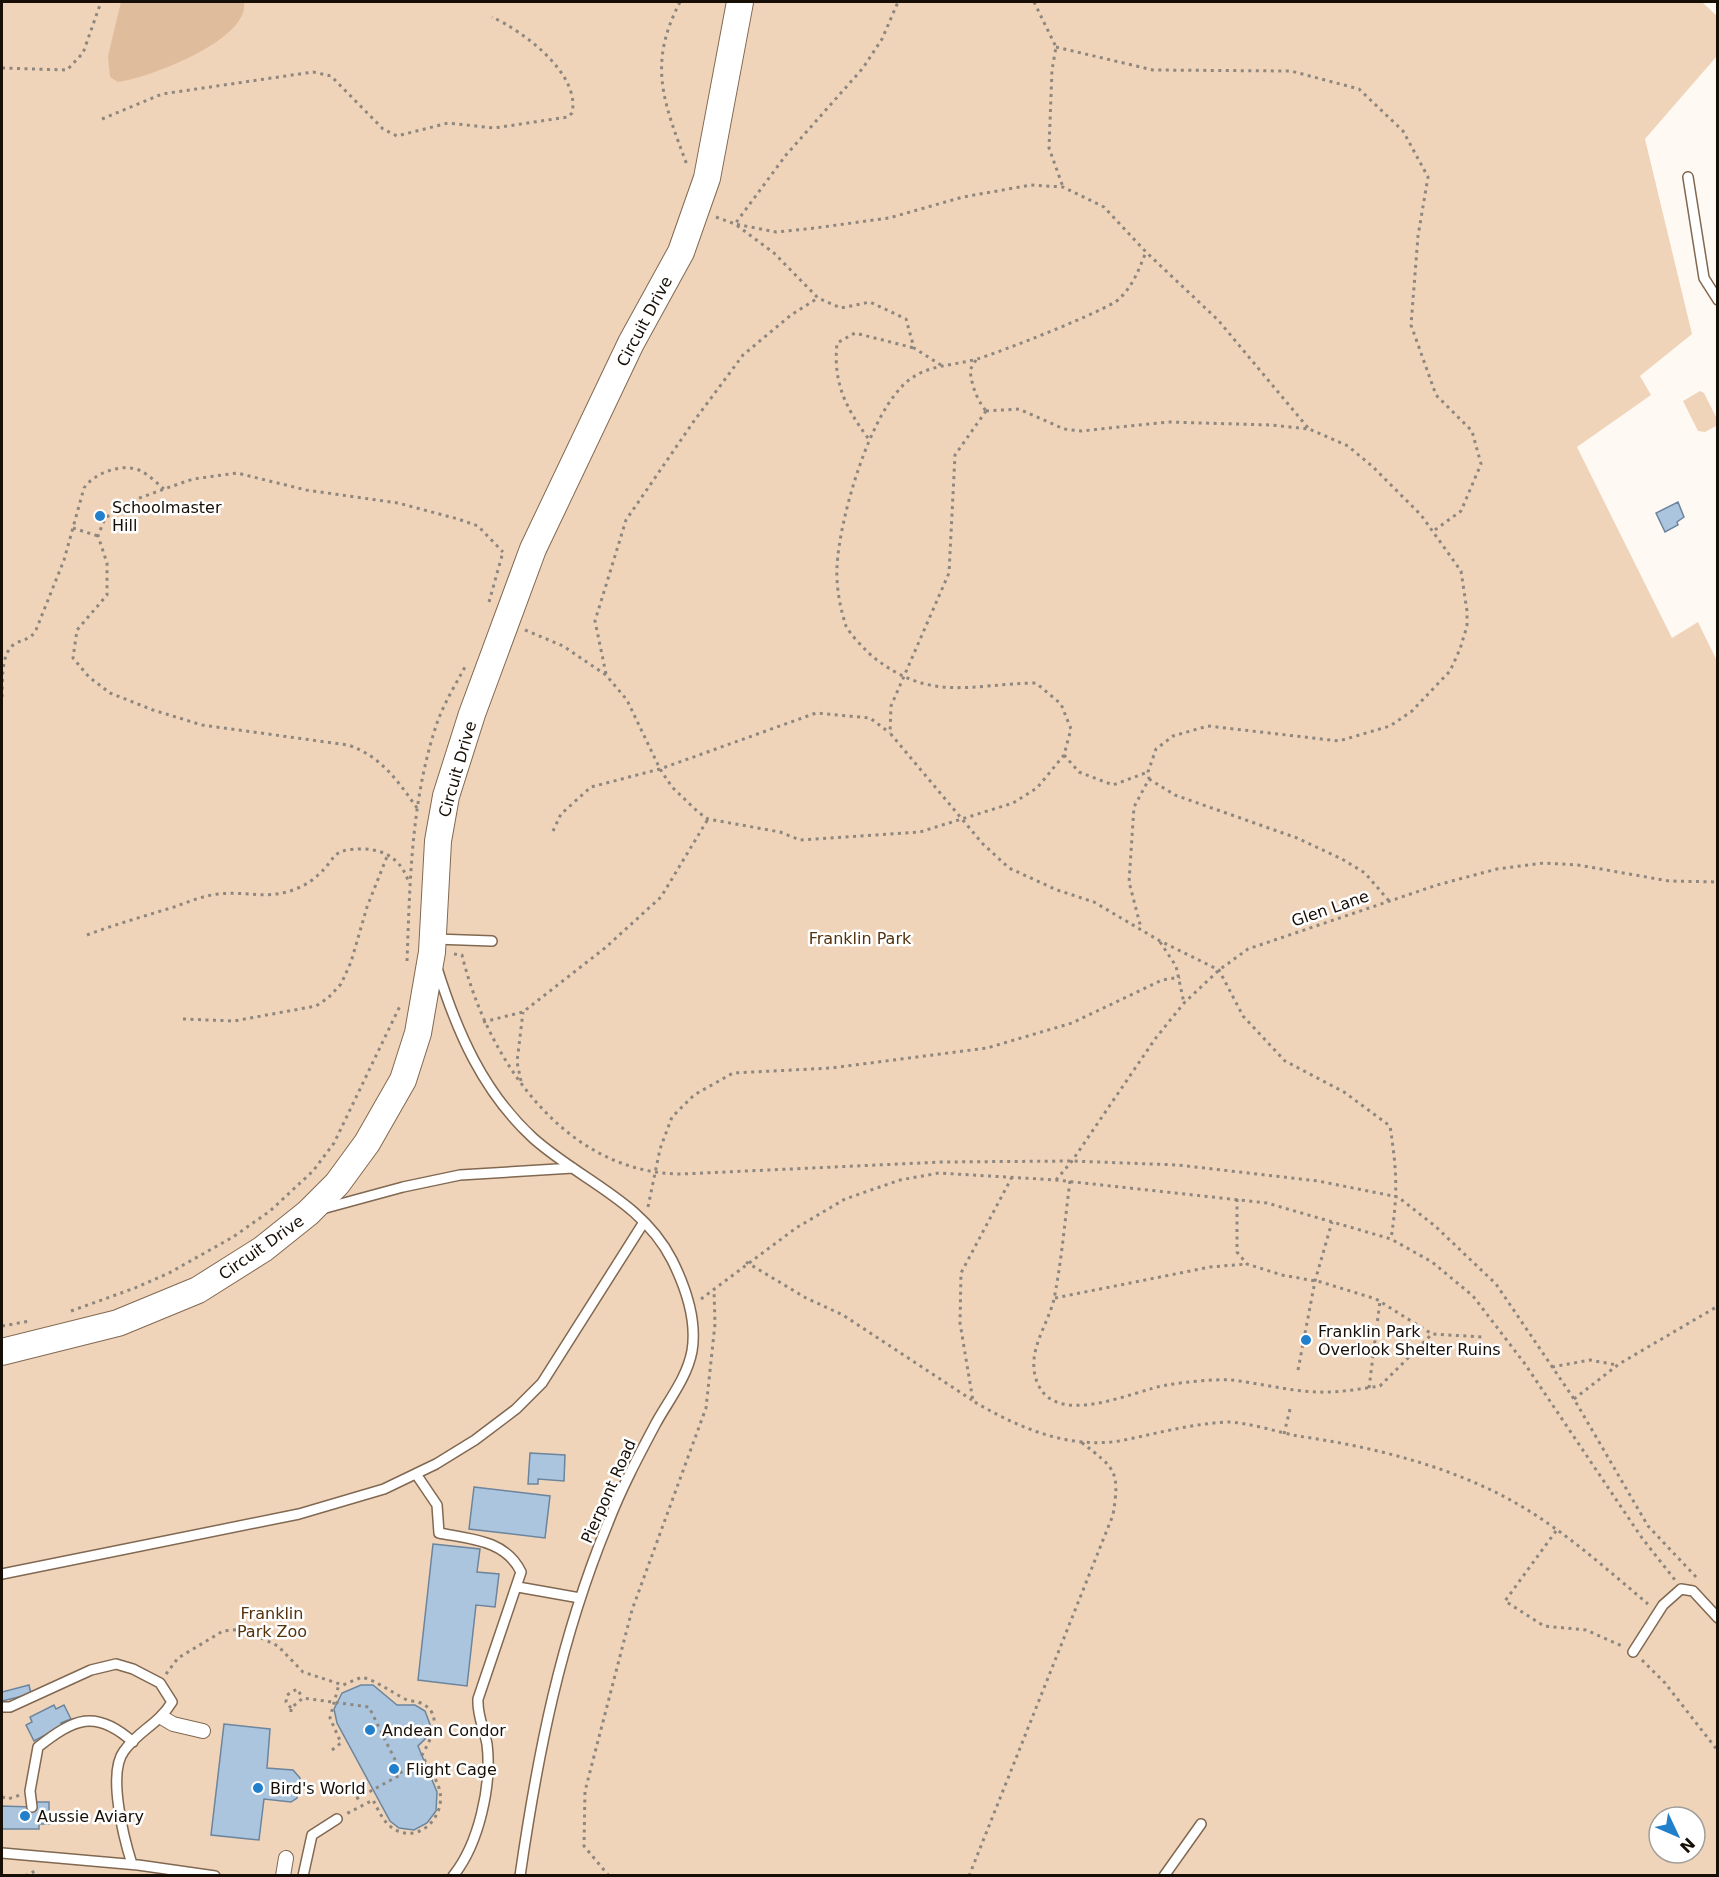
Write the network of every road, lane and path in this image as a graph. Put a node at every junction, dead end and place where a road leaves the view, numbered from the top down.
1 (101, 2) edge
2 (680, 2) edge
3 (740, 2) edge
4 (898, 2) edge
5 (1035, 2) edge
6 (492, 17) dead end
7 (1056, 47) junction
8 (2, 68) edge
9 (102, 119) dead end
10 (688, 167) dead end
11 (1688, 177) dead end
12 (1063, 187) junction
13 (711, 216) dead end
14 (735, 225) junction
15 (1146, 252) junction
16 (818, 298) junction
17 (1718, 300) edge
18 (914, 348) junction
19 (976, 360) junction
20 (942, 365) junction
21 (986, 411) junction
22 (1309, 429) junction
23 (868, 438) junction
24 (164, 489) junction
25 (73, 528) junction
26 (1432, 532) junction
27 (98, 536) junction
28 (488, 605) dead end
29 (506, 622) junction
30 (470, 657) dead end
31 (606, 675) junction
32 (904, 679) junction
33 (2, 697) edge
34 (890, 733) junction
35 (1064, 755) junction
36 (660, 769) junction
37 (1148, 772) junction
38 (1149, 779) junction
39 (417, 808) junction
40 (708, 819) junction
41 (962, 820) junction
42 (553, 831) dead end
43 (388, 854) junction
44 (1718, 882) edge
45 (410, 888) junction
46 (1389, 901) junction
47 (1141, 928) junction
48 (87, 935) dead end
49 (492, 941) dead end
50 (1160, 941) junction
51 (432, 945) junction
52 (457, 955) dead end
53 (1219, 970) junction
54 (406, 972) dead end
55 (1180, 977) junction
56 (402, 998) dead end
57 (1184, 1003) junction
58 (523, 1012) junction
59 (183, 1019) dead end
60 (483, 1022) junction
61 (522, 1084) junction
62 (1072, 1161) junction
63 (573, 1168) junction
64 (657, 1173) junction
65 (1012, 1177) junction
66 (1056, 1180) junction
67 (1070, 1181) junction
68 (1398, 1197) junction
69 (1237, 1199) junction
70 (308, 1213) junction
71 (644, 1222) junction
72 (1332, 1222) junction
73 (1391, 1239) junction
74 (746, 1262) junction
75 (1247, 1264) junction
76 (1315, 1281) junction
77 (714, 1289) junction
78 (1054, 1298) junction
79 (1380, 1302) junction
80 (688, 1304) junction
81 (1718, 1306) edge
82 (61, 1314) dead end
83 (32, 1321) dead end
84 (2, 1326) edge
85 (1432, 1334) junction
86 (1483, 1337) dead end
87 (2, 1352) edge
88 (1617, 1365) junction
89 (1552, 1367) junction
90 (1298, 1370) dead end
91 (1369, 1388) junction
92 (1574, 1399) junction
93 (973, 1401) junction
94 (1291, 1405) dead end
95 (1284, 1434) junction
96 (1079, 1441) junction
97 (416, 1474) junction
98 (1557, 1530) junction
99 (2, 1574) edge
100 (1700, 1581) dead end
101 (518, 1587) junction
102 (1681, 1589) junction
103 (580, 1599) junction
104 (1658, 1612) junction
105 (1718, 1618) edge
106 (1633, 1652) junction
107 (160, 1683) junction
108 (339, 1684) junction
109 (303, 1698) junction
110 (333, 1702) junction
111 (2, 1707) edge
112 (163, 1718) junction
113 (203, 1731) dead end
114 (133, 1742) junction
115 (332, 1750) dead end
116 (1718, 1751) edge
117 (356, 1799) dead end
118 (32, 1807) dead end
119 (337, 1819) joint
120 (1201, 1824) dead end
121 (2, 1853) edge
122 (286, 1858) dead end
123 (135, 1865) junction
124 (138, 1875) edge
125 (215, 1875) edge
126 (283, 1875) edge
127 (303, 1875) edge
128 (453, 1875) edge
129 (520, 1875) edge
130 (609, 1875) edge
131 (969, 1875) edge
132 (1164, 1875) edge

1 - 8 path
2 - 10 path
3 - 29 main road, Circuit Drive
4 - 14 path
5 - 7 path
6 - 9 path
7 - 12 path
7 - 26 path
11 - 17 lane
12 - 14 path
12 - 15 path
13 - 14 path
14 - 16 path
15 - 19 path
15 - 22 path
16 - 18 path
16 - 31 path
18 - 20 path
18 - 23 path
19 - 20 path
19 - 21 path
20 - 23 path
21 - 22 path
21 - 32 path
22 - 26 path
23 - 32 path
24 - 25 path
24 - 27 path
24 - 28 path
25 - 27 path
25 - 33 path
26 - 37 path
27 - 39 path
29 - 31 path
29 - 51 main road, Circuit Drive
30 - 39 path
31 - 36 path
32 - 34 path
32 - 35 path
34 - 36 path
34 - 41 path
35 - 37 path
35 - 41 path
36 - 40 path
36 - 42 path
37 - 38 path
38 - 46 path
38 - 47 path
39 - 45 path
40 - 41 path
40 - 58 path
41 - 47 path
43 - 45 path
43 - 48 path
43 - 59 path
44 - 46 path, Glen Lane
45 - 54 path
46 - 53 path, Glen Lane
47 - 50 path
49 - 51 lane
50 - 53 path
50 - 55 path
51 - 63 lane, Pierpont Road
51 - 70 main road, Circuit Drive
52 - 60 path
53 - 57 path, Glen Lane
53 - 68 path
55 - 57 path
55 - 64 path
56 - 82 path
57 - 62 path, Glen Lane
58 - 60 path
58 - 61 path
60 - 61 path
61 - 64 path
62 - 64 path
62 - 66 path, Glen Lane
62 - 68 path
63 - 70 lane
63 - 71 lane, Pierpont Road
64 - 71 path
65 - 66 path
65 - 74 path
65 - 93 path
66 - 67 path
67 - 69 path
67 - 78 path
68 - 73 path
68 - 89 path
69 - 72 path
69 - 75 path
70 - 87 main road, Circuit Drive
71 - 80 lane, Pierpont Road
71 - 97 lane
72 - 73 path
72 - 76 path
73 - 102 path
74 - 77 path
74 - 93 path
75 - 76 path
75 - 78 path
76 - 79 path
76 - 90 path
77 - 80 path
77 - 130 path
78 - 91 path
79 - 85 path
79 - 91 path
80 - 103 lane, Pierpont Road
81 - 88 path
83 - 84 path
85 - 86 path
85 - 91 path
88 - 89 path
88 - 92 path
89 - 92 path
92 - 100 path
93 - 96 path
94 - 95 path
95 - 96 path
95 - 98 path
96 - 131 path
97 - 99 lane
97 - 101 lane
98 - 104 path
98 - 106 path
101 - 103 lane
101 - 128 lane
102 - 104 lane
102 - 105 lane
103 - 129 lane, Pierpont Road
104 - 106 lane
106 - 116 path
107 - 108 path
107 - 111 lane
107 - 112 lane
108 - 110 path
108 - 119 path
109 - 109 path, bridge
109 - 110 path, bridge
110 - 115 path
110 - 117 path, bridge
112 - 113 street
112 - 114 lane
114 - 118 lane
114 - 123 lane
119 - 127 lane
120 - 132 lane
121 - 123 lane
122 - 126 street
123 - 124 lane
123 - 125 lane

